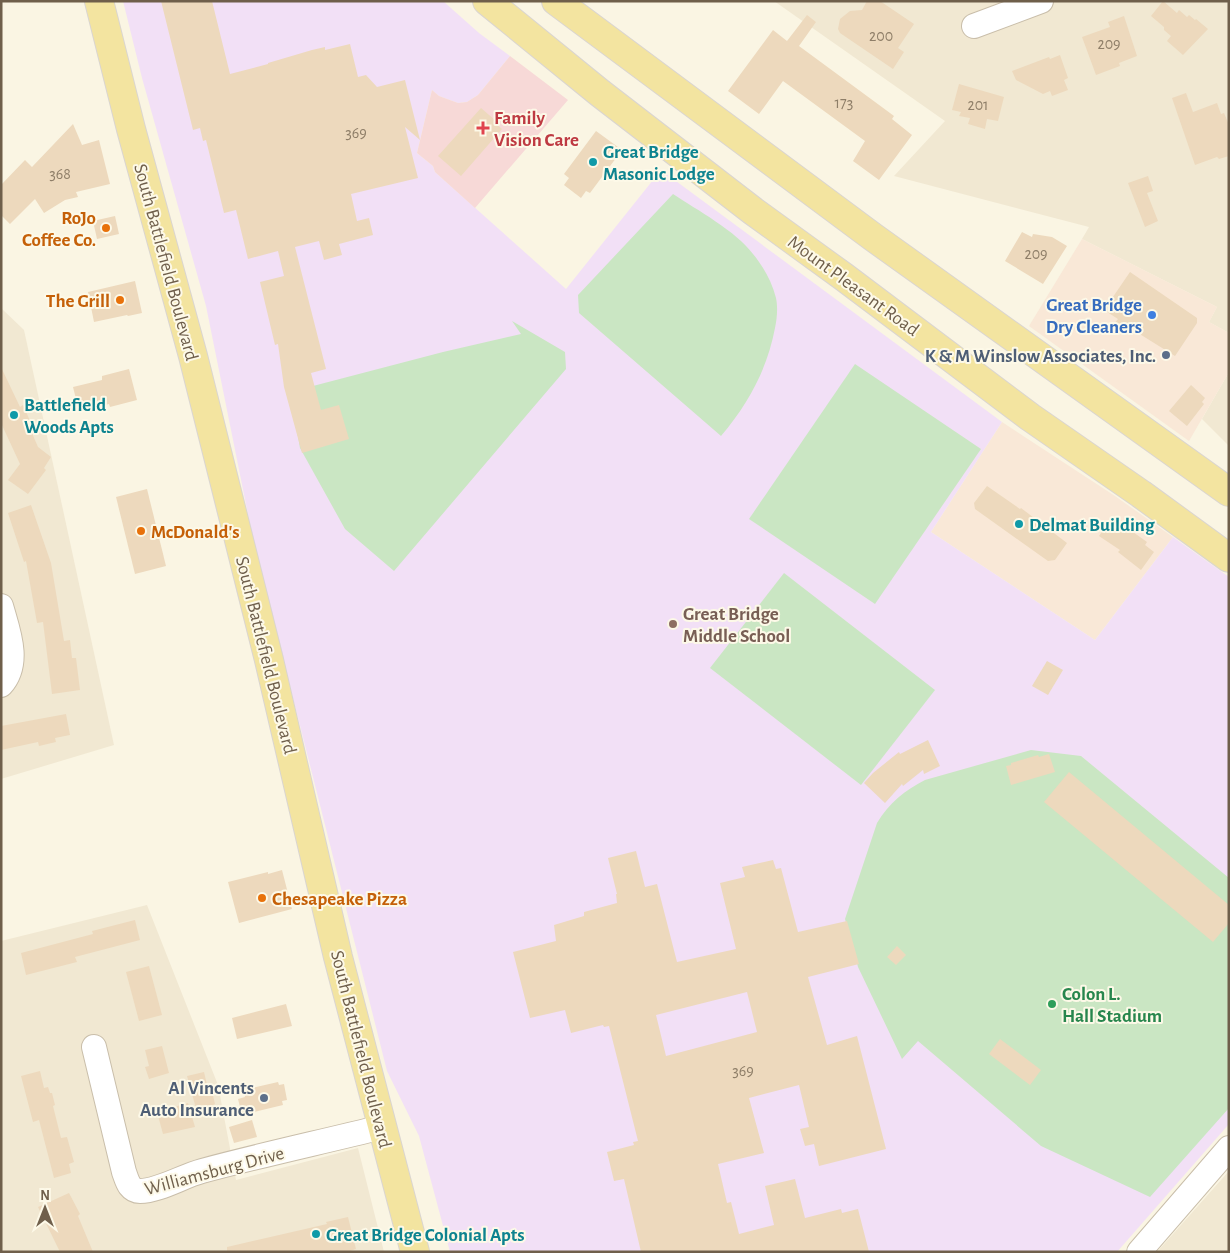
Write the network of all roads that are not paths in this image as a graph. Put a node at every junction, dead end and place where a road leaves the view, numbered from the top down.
1 (99, 1) edge
2 (487, 1) edge
3 (556, 1) edge
4 (1041, 1) edge
5 (974, 26) dead end
6 (1229, 492) edge
7 (1229, 558) edge
8 (1, 606) edge
9 (1, 685) edge
10 (94, 1047) dead end
11 (382, 1127) junction
12 (1229, 1148) edge
13 (415, 1252) edge
14 (1139, 1252) edge

1 - 11 main road, South Battlefield Boulevard
2 - 7 main road, Mount Pleasant Road
3 - 6 main road
4 - 5 street
8 - 9 street
10 - 11 street, Williamsburg Drive
11 - 13 main road, South Battlefield Boulevard
12 - 14 street

